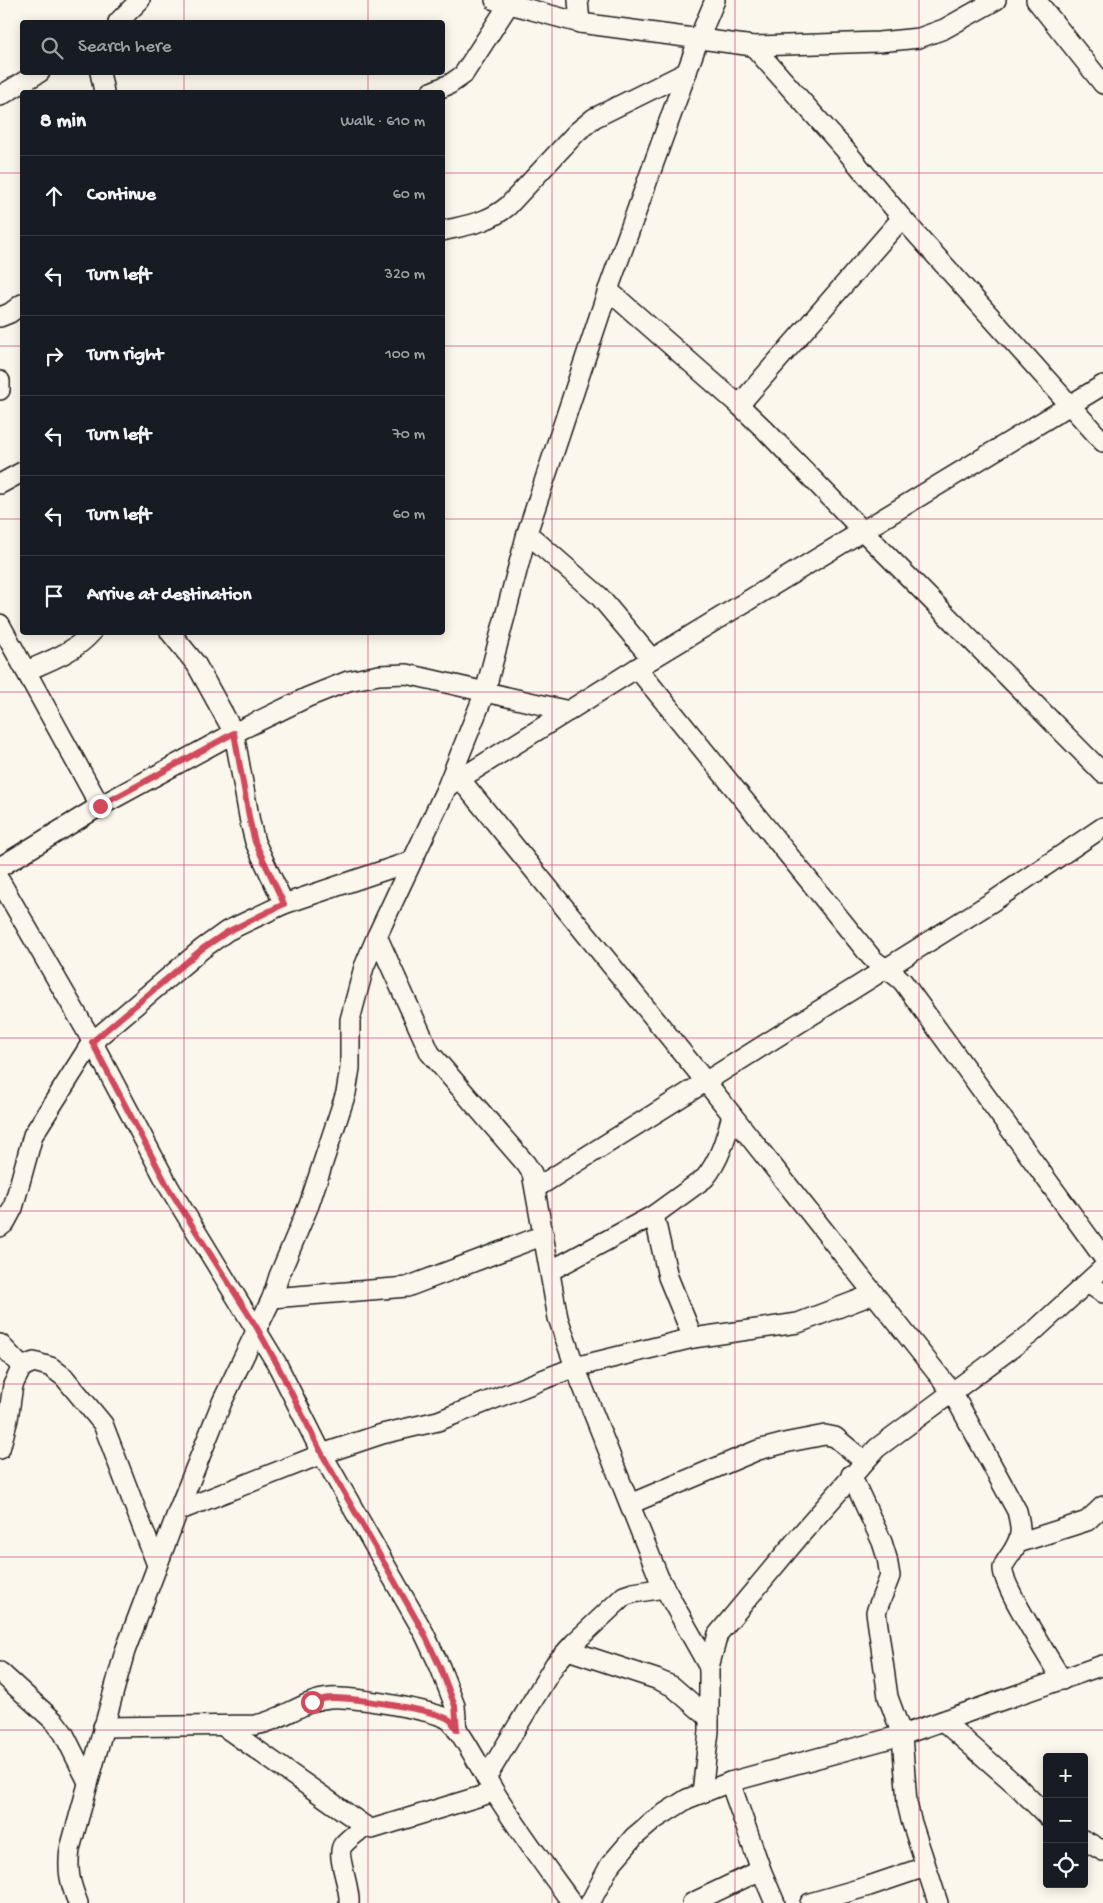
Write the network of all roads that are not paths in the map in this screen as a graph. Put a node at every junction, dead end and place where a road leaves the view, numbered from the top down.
1 (140, 0) edge
2 (578, 0) edge
3 (714, 0) edge
4 (996, 0) edge
5 (1036, 0) edge
6 (502, 2) edge
7 (120, 20) edge
8 (580, 23) junction
9 (699, 38) junction
10 (753, 46) junction
11 (687, 72) junction
12 (35, 75) edge
13 (101, 75) edge
14 (1103, 84) edge
15 (104, 90) edge
16 (436, 90) edge
17 (0, 96) edge
18 (902, 218) junction
19 (445, 230) edge
20 (608, 290) junction
21 (20, 306) edge
22 (0, 317) edge
23 (0, 381) edge
24 (1103, 385) edge
25 (0, 390) edge
26 (739, 405) junction
27 (1070, 406) junction
28 (1103, 442) edge
29 (20, 473) edge
30 (0, 484) edge
31 (863, 531) junction
32 (527, 533) junction
33 (0, 624) edge
34 (90, 635) edge
35 (172, 635) edge
36 (645, 663) junction
37 (26, 671) junction
38 (485, 692) junction
39 (569, 711) junction
40 (234, 733) junction
41 (1103, 774) edge
42 (453, 783) junction
43 (100, 806) junction
44 (1103, 828) edge
45 (412, 861) junction
46 (0, 867) edge
47 (0, 881) edge
48 (284, 904) junction
49 (377, 936) junction
50 (887, 968) junction
51 (92, 1042) junction
52 (706, 1082) junction
53 (732, 1115) junction
54 (536, 1188) junction
55 (654, 1215) junction
56 (0, 1227) edge
57 (544, 1235) junction
58 (1103, 1257) edge
59 (1103, 1268) edge
60 (550, 1272) junction
61 (1087, 1283) junction
62 (874, 1294) junction
63 (1103, 1294) edge
64 (272, 1298) junction
65 (257, 1328) junction
66 (694, 1338) junction
67 (0, 1344) edge
68 (22, 1367) junction
69 (575, 1367) junction
70 (952, 1392) junction
71 (0, 1449) edge
72 (322, 1454) junction
73 (864, 1461) junction
74 (851, 1475) junction
75 (630, 1504) junction
76 (1103, 1506) edge
77 (178, 1511) junction
78 (1018, 1543) junction
79 (157, 1565) junction
80 (664, 1588) junction
81 (568, 1650) junction
82 (1103, 1665) edge
83 (710, 1667) junction
84 (0, 1672) edge
85 (1062, 1680) junction
86 (709, 1718) junction
87 (943, 1721) junction
88 (223, 1726) junction
89 (103, 1727) junction
90 (457, 1730) junction
91 (902, 1735) junction
92 (88, 1782) junction
93 (730, 1782) junction
94 (490, 1785) junction
95 (702, 1793) junction
96 (1043, 1812) edge
97 (365, 1826) junction
98 (1088, 1842) edge
99 (1103, 1851) edge
100 (925, 1867) junction
101 (761, 1870) junction
102 (78, 1903) edge
103 (349, 1903) edge
104 (572, 1903) edge
105 (590, 1903) edge
106 (692, 1903) edge
107 (774, 1903) edge
108 (810, 1903) edge
109 (938, 1903) edge

1 - 7 street
2 - 8 street
3 - 9 street
4 - 10 street
5 - 14 street
6 - 8 street
6 - 16 street
8 - 9 street
9 - 10 street
9 - 11 street
10 - 18 street
11 - 19 street
11 - 20 street
12 - 17 street
13 - 15 street
18 - 26 street
18 - 27 street
20 - 26 street
20 - 32 street
21 - 22 street
23 - 25 street
24 - 27 street
26 - 31 street
27 - 28 street
27 - 31 street
29 - 30 street
31 - 36 street
31 - 41 street
32 - 36 street
32 - 38 street
33 - 37 street
34 - 37 street
35 - 40 street
36 - 39 street
36 - 50 street
37 - 43 street
38 - 39 street
38 - 40 street
38 - 42 street
39 - 42 street
40 - 43 street
40 - 48 street
42 - 45 street
42 - 52 street
43 - 46 street
44 - 50 street
45 - 48 street
45 - 49 street
47 - 51 street
48 - 51 street
49 - 54 street
49 - 64 street
50 - 52 street
50 - 58 street
51 - 56 street
51 - 65 street
52 - 53 street
52 - 54 street
53 - 55 street
53 - 62 street
54 - 57 street
55 - 60 street
55 - 66 street
57 - 60 street
57 - 64 street
59 - 61 street
60 - 69 street
61 - 63 street
61 - 70 street
62 - 66 street
62 - 70 street
64 - 65 street
65 - 72 street
65 - 77 street
66 - 69 street
67 - 68 street
68 - 71 street
68 - 79 street
69 - 72 street
69 - 75 street
70 - 73 street
70 - 78 street
72 - 77 street
72 - 90 street
73 - 74 street
73 - 75 street
74 - 83 street
74 - 91 street
75 - 80 street
76 - 78 street
77 - 79 street
78 - 85 street
79 - 89 street
80 - 81 street
80 - 83 street
81 - 86 street
81 - 94 street
82 - 85 street
83 - 86 street
84 - 92 street
85 - 87 street
86 - 95 street
87 - 91 street
87 - 96 street
88 - 89 street
88 - 90 street
88 - 97 street
89 - 92 street
90 - 94 street
91 - 93 street
91 - 100 street
92 - 102 street
93 - 95 street
93 - 101 street
94 - 97 street
94 - 104 street
95 - 105 street
97 - 103 street
98 - 99 street
100 - 108 street
100 - 109 street
101 - 106 street
101 - 107 street

